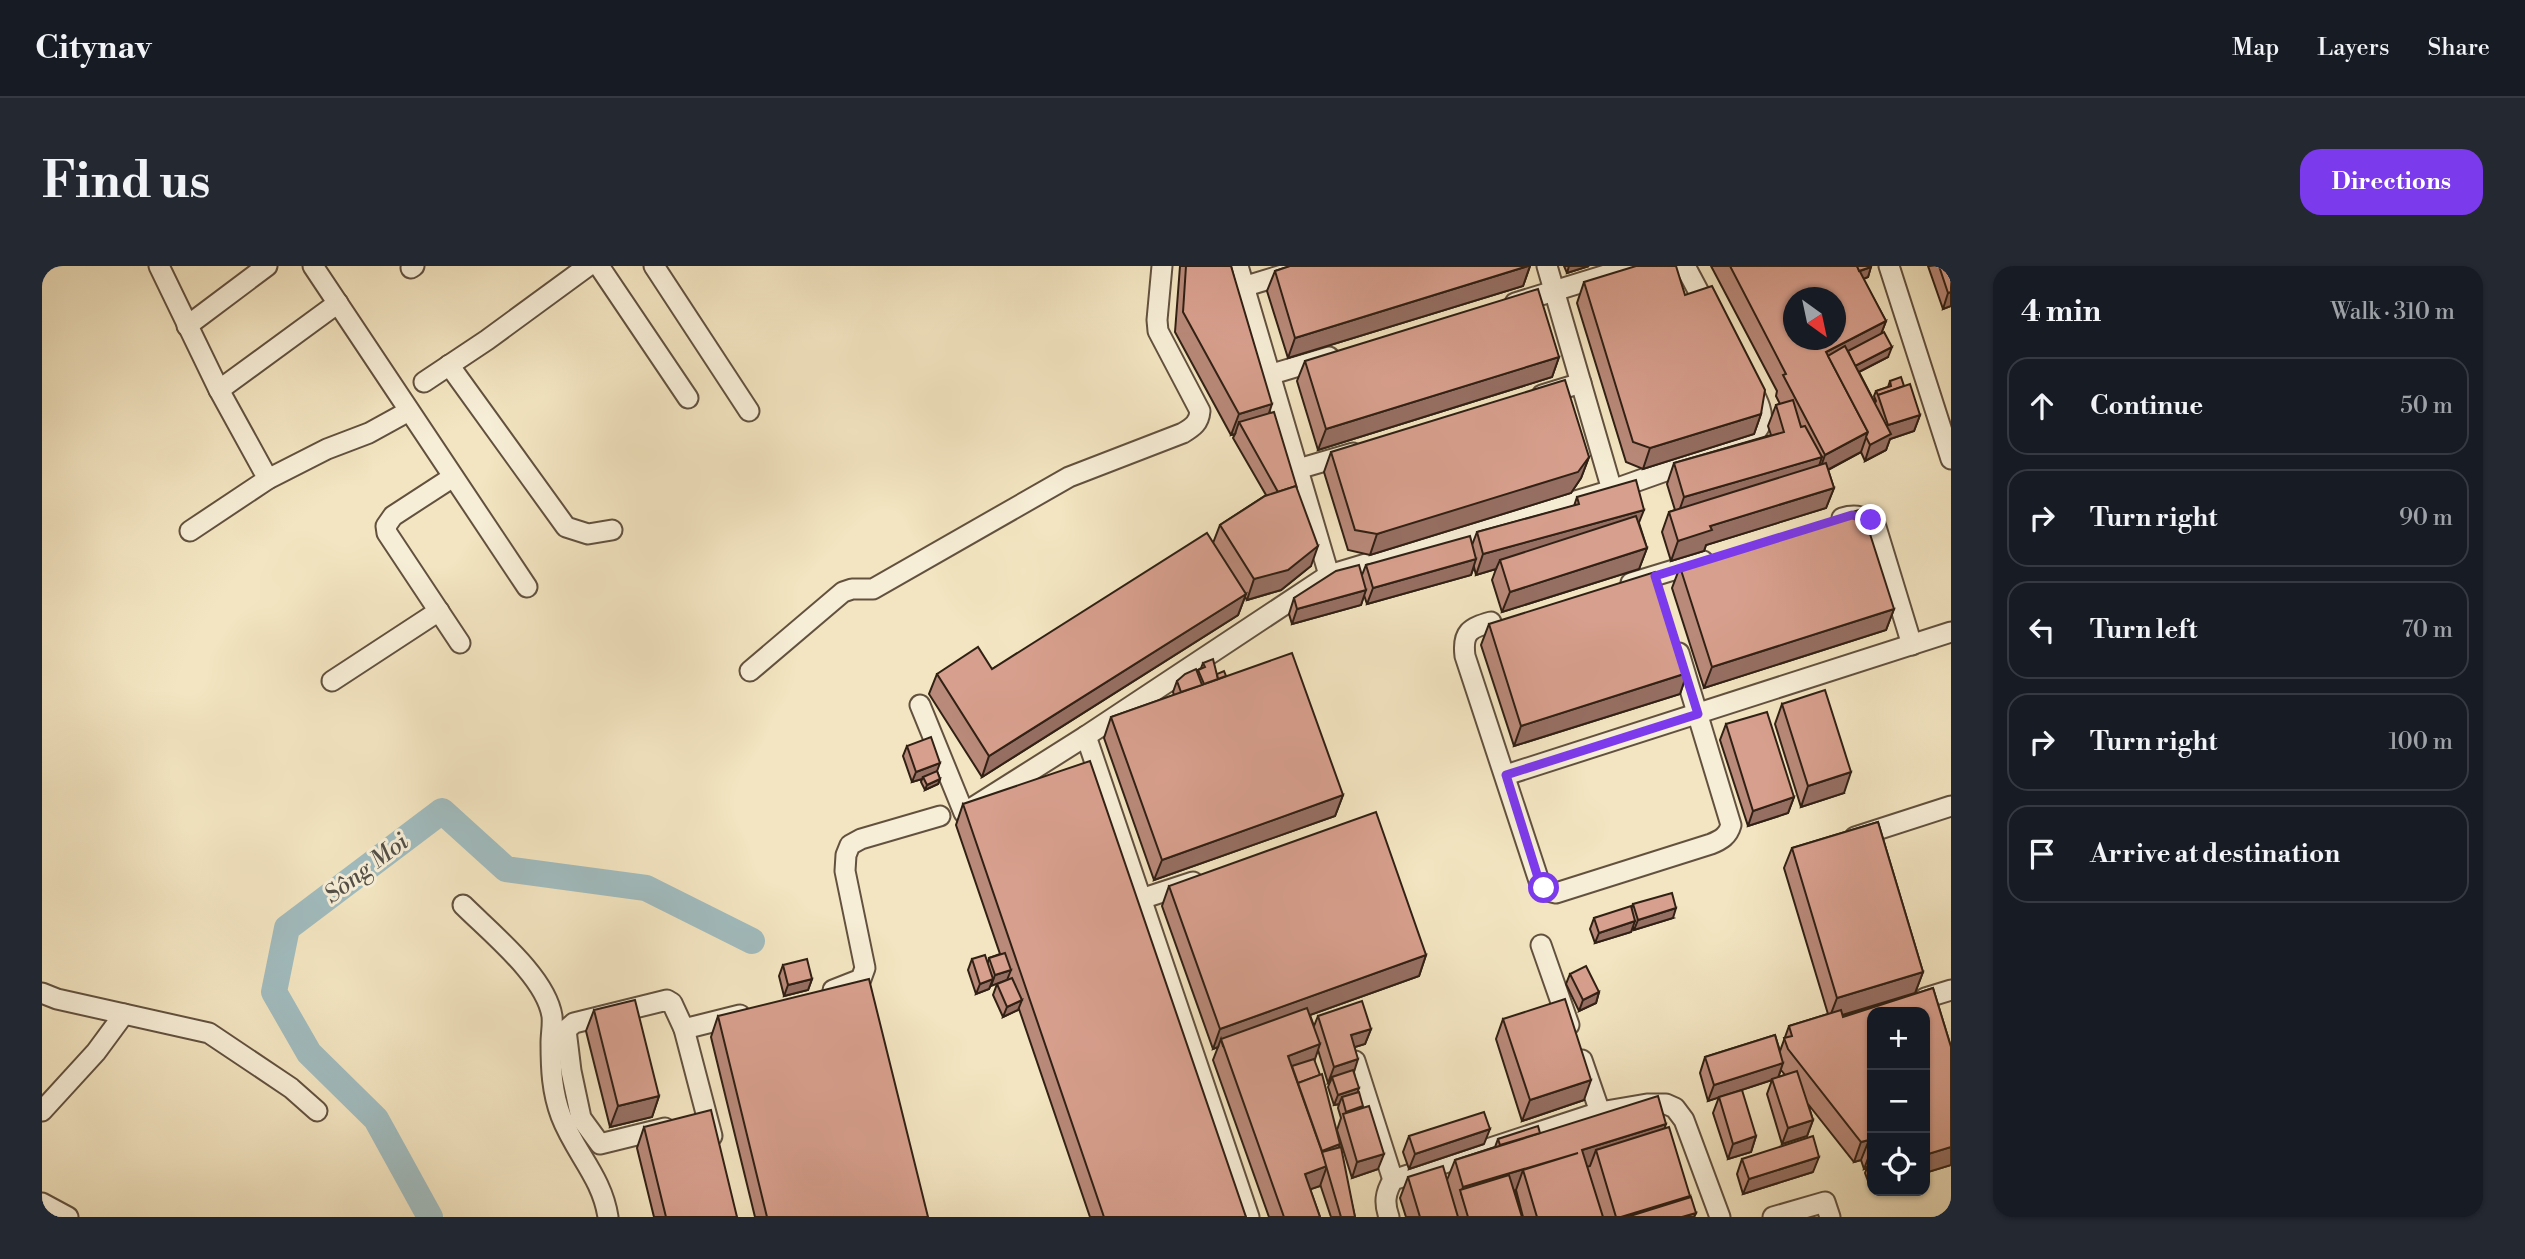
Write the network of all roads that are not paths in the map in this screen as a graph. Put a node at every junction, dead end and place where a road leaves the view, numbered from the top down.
1 (159, 266) edge
2 (267, 266) edge
3 (313, 266) edge
4 (588, 266) edge
5 (599, 266) edge
6 (654, 266) edge
7 (1162, 266) edge
8 (1238, 266) edge
9 (1312, 266) edge
10 (1547, 266) edge
11 (1635, 266) edge
12 (1685, 266) edge
13 (1889, 266) edge
14 (1243, 287) junction
15 (1554, 291) junction
16 (338, 303) junction
17 (1503, 306) edge
18 (187, 326) junction
19 (1721, 334) edge
20 (1347, 352) edge
21 (449, 365) junction
22 (1741, 369) edge
23 (1269, 374) junction
24 (424, 382) dead end
25 (1581, 383) junction
26 (219, 390) junction
27 (688, 398) dead end
28 (1530, 399) edge
29 (409, 411) junction
30 (748, 411) dead end
31 (1375, 446) edge
32 (1951, 459) edge
33 (1298, 469) junction
34 (453, 477) junction
35 (268, 479) junction
36 (1612, 490) junction
37 (1826, 523) edge
38 (612, 530) dead end
39 (190, 531) dead end
40 (1721, 555) edge
41 (1329, 575) junction
42 (527, 587) dead end
43 (1617, 587) edge
44 (439, 611) junction
45 (1491, 622) edge
46 (1951, 632) edge
47 (1674, 638) edge
48 (460, 643) dead end
49 (1912, 645) junction
50 (750, 671) dead end
51 (332, 681) dead end
52 (920, 705) dead end
53 (1698, 714) junction
54 (1086, 736) junction
55 (1506, 775) junction
56 (1951, 806) edge
57 (940, 816) dead end
58 (1833, 844) edge
59 (1207, 877) edge
60 (1141, 899) junction
61 (463, 905) dead end
62 (1541, 946) dead end
63 (1951, 990) edge
64 (42, 993) edge
65 (820, 994) edge
66 (1925, 998) edge
67 (754, 1012) edge
68 (124, 1014) junction
69 (684, 1028) junction
70 (1355, 1061) edge
71 (42, 1111) edge
72 (317, 1111) dead end
73 (1600, 1112) junction
74 (694, 1121) junction
75 (717, 1155) edge
76 (1393, 1180) junction
77 (42, 1203) edge
78 (68, 1217) edge
79 (608, 1217) edge
80 (1249, 1217) edge
81 (1389, 1217) edge
82 (1720, 1217) edge
83 (1773, 1217) edge
84 (1830, 1217) edge

1 - 18 street
2 - 18 street
3 - 16 street
4 - 21 street
5 - 27 street
6 - 30 street
7 - 50 street
8 - 14 street
9 - 14 street
10 - 15 street
11 - 15 street
12 - 19 street
13 - 32 street
14 - 23 street
15 - 17 street
15 - 25 street
16 - 26 street
16 - 29 street
18 - 26 street
20 - 23 street
21 - 24 street
21 - 38 street
22 - 36 street
23 - 33 street
25 - 28 street
25 - 36 street
26 - 35 street
29 - 34 street
29 - 35 street
31 - 33 street
33 - 41 street
34 - 42 street
34 - 44 street
35 - 39 street
36 - 41 street
37 - 49 street
40 - 43 street
41 - 54 street
44 - 48 street
44 - 51 street
45 - 55 street
46 - 49 street
47 - 53 street
49 - 53 street
52 - 54 street
53 - 55 street
53 - 55 street
54 - 60 street
56 - 58 street
57 - 65 street
59 - 60 street
60 - 80 street
61 - 79 street
62 - 73 street
63 - 66 street
64 - 68 street
67 - 69 street
68 - 71 street
68 - 72 street
69 - 74 street
69 - 74 street
70 - 76 street
73 - 76 street
73 - 82 street
74 - 75 street
76 - 81 street
77 - 78 street
83 - 84 street

